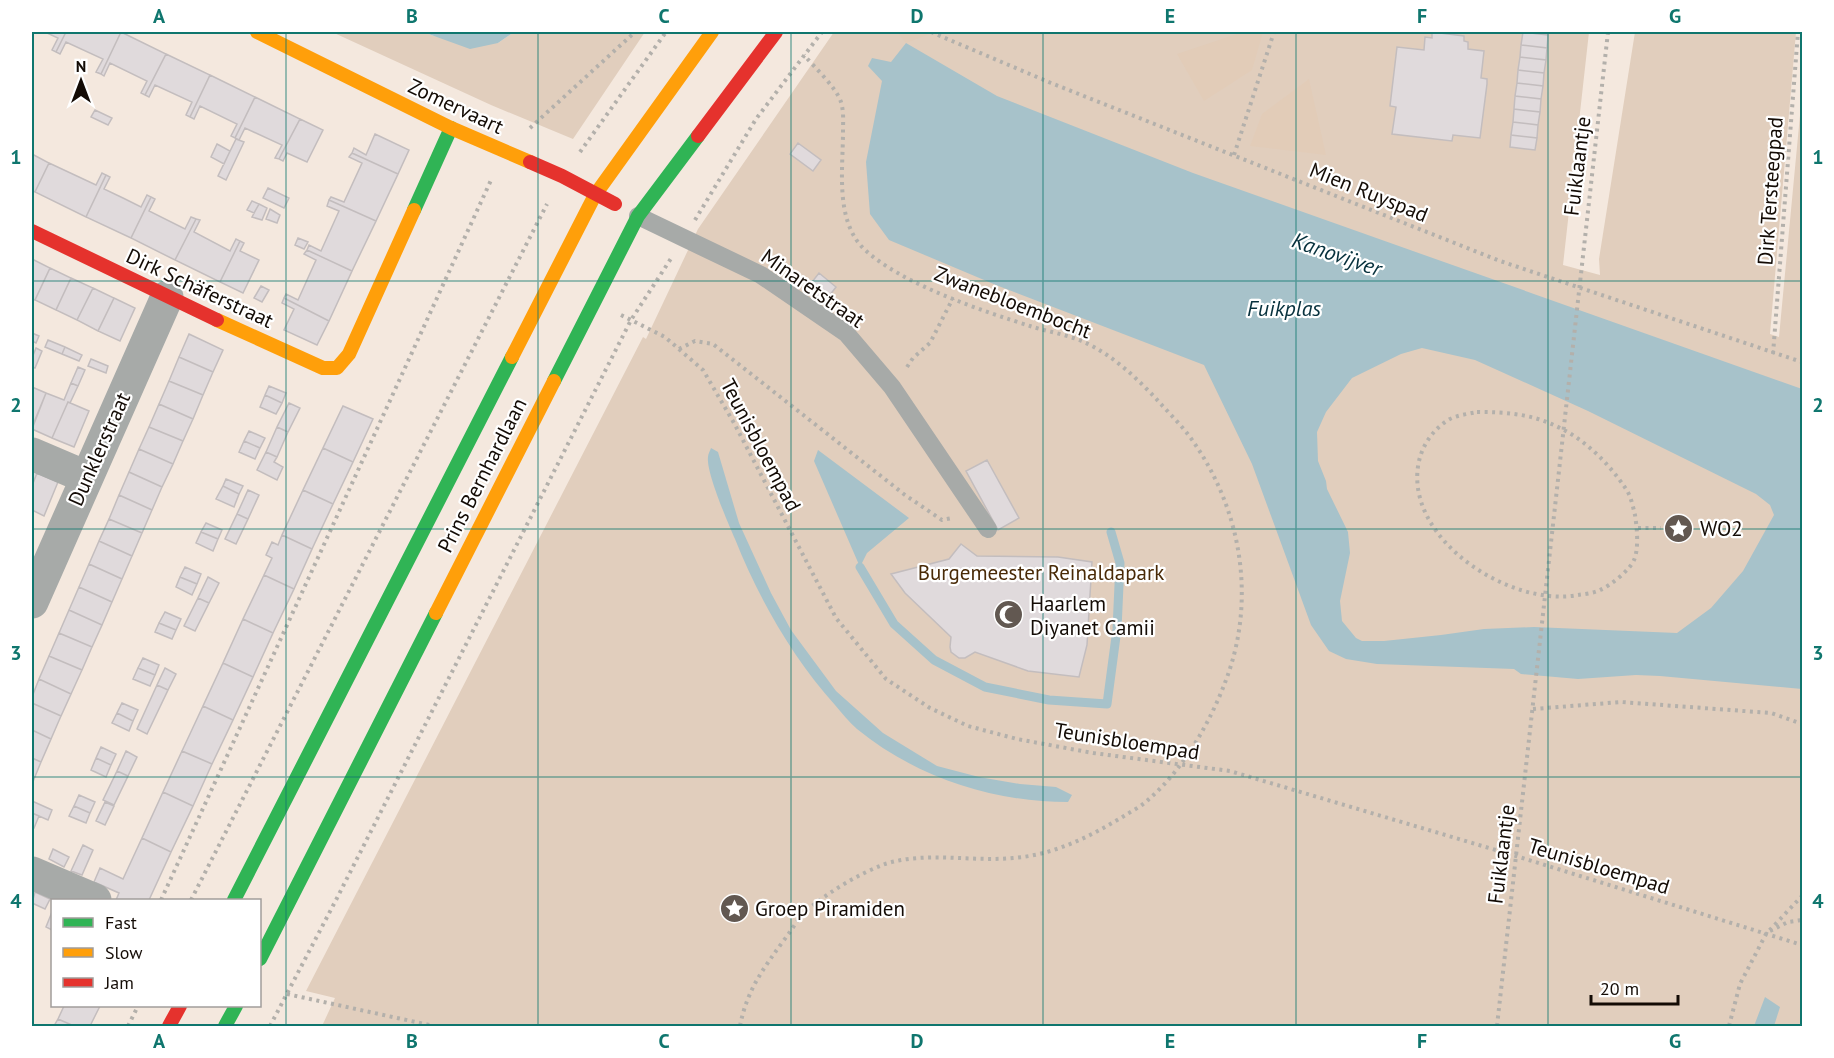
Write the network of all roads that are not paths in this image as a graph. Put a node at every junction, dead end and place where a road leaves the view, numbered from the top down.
1 (257, 32) edge
2 (712, 32) edge
3 (776, 32) edge
4 (451, 128) junction
5 (595, 195) junction
6 (639, 216) junction
7 (32, 231) edge
8 (167, 297) junction
9 (32, 454) edge
10 (86, 477) junction
11 (983, 522) road end
12 (32, 602) edge
13 (32, 873) edge
14 (93, 899) edge
15 (235, 899) edge
16 (261, 957) edge
17 (179, 1007) edge
18 (235, 1007) edge
19 (169, 1026) edge
20 (225, 1026) edge

1 - 4 main road, Zomervaart
2 - 5 main road, Prins Bernhardlaan
3 - 6 main road, Prins Bernhardlaan
4 - 5 main road, Zomervaart
4 - 8 main road, Dirk Schäferstraat
5 - 6 main road, Zomervaart
5 - 15 main road, Prins Bernhardlaan
6 - 11 lane, Minaretstraat
6 - 16 main road, Prins Bernhardlaan
7 - 8 main road, Dirk Schäferstraat
8 - 10 street, Dunklerstraat
9 - 10 street
10 - 12 street, Dunklerstraat
13 - 14 street
17 - 19 main road
18 - 20 main road

